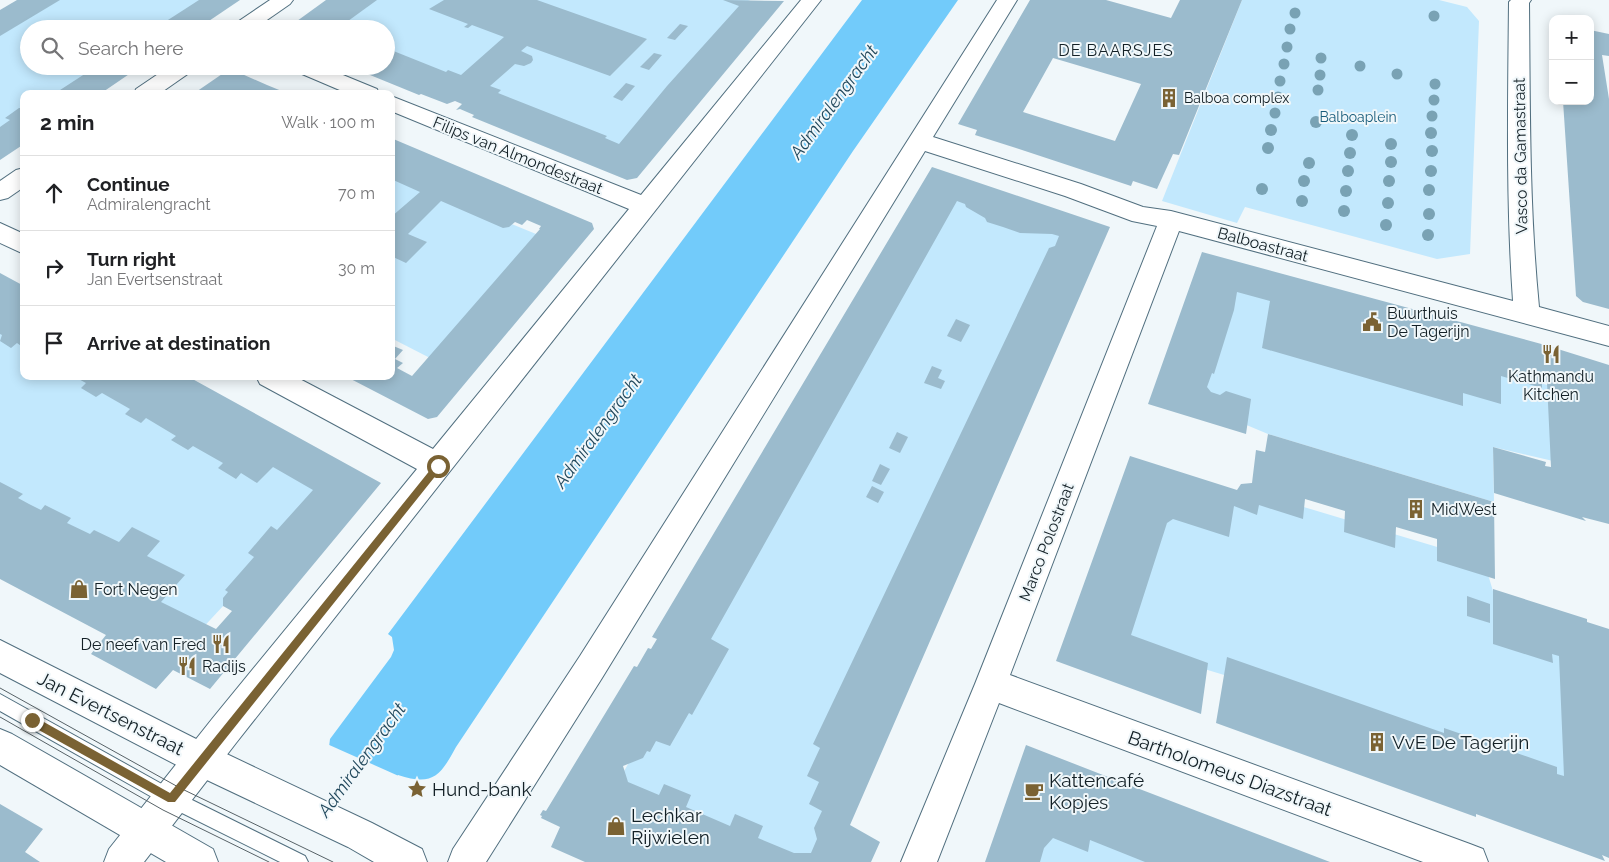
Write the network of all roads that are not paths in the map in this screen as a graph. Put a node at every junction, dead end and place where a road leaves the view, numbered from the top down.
1 (282, 0) edge
2 (811, 0) edge
3 (1007, 0) edge
4 (1517, 0) edge
5 (253, 20) edge
6 (172, 75) edge
7 (324, 75) edge
8 (150, 90) edge
9 (359, 90) edge
10 (395, 105) edge
11 (920, 142) junction
12 (20, 179) edge
13 (0, 192) edge
14 (644, 206) junction
15 (1171, 220) junction
16 (0, 232) edge
17 (20, 243) edge
18 (1527, 313) junction
19 (1609, 336) edge
20 (277, 380) edge
21 (438, 466) junction
22 (0, 656) edge
23 (991, 684) junction
24 (0, 702) edge
25 (0, 746) edge
26 (202, 760) junction
27 (172, 799) junction
28 (146, 832) junction
29 (123, 861) edge
30 (200, 862) edge
31 (299, 862) edge
32 (409, 862) edge
33 (466, 862) edge
34 (918, 862) edge
35 (1470, 862) edge

1 - 5 street
2 - 14 street
3 - 11 street
4 - 18 street, Vasco da Gamastraat
6 - 8 street
7 - 9 street
10 - 14 street, Filips van Almondestraat
11 - 15 street, Balboastraat
11 - 33 street
12 - 13 street
14 - 21 street
15 - 18 street, Balboastraat
15 - 23 street, Marco Polostraat
16 - 17 street
18 - 19 street, Balboastraat
20 - 21 street
21 - 26 street
22 - 26 street, Jan Evertsenstraat
23 - 34 street, Marco Polostraat
23 - 35 street, Bartholomeus Diazstraat
24 - 27 lane
25 - 28 street
26 - 27 street
26 - 32 street, Jan Evertsenstraat
27 - 28 street
27 - 31 lane
28 - 29 street
28 - 30 street

